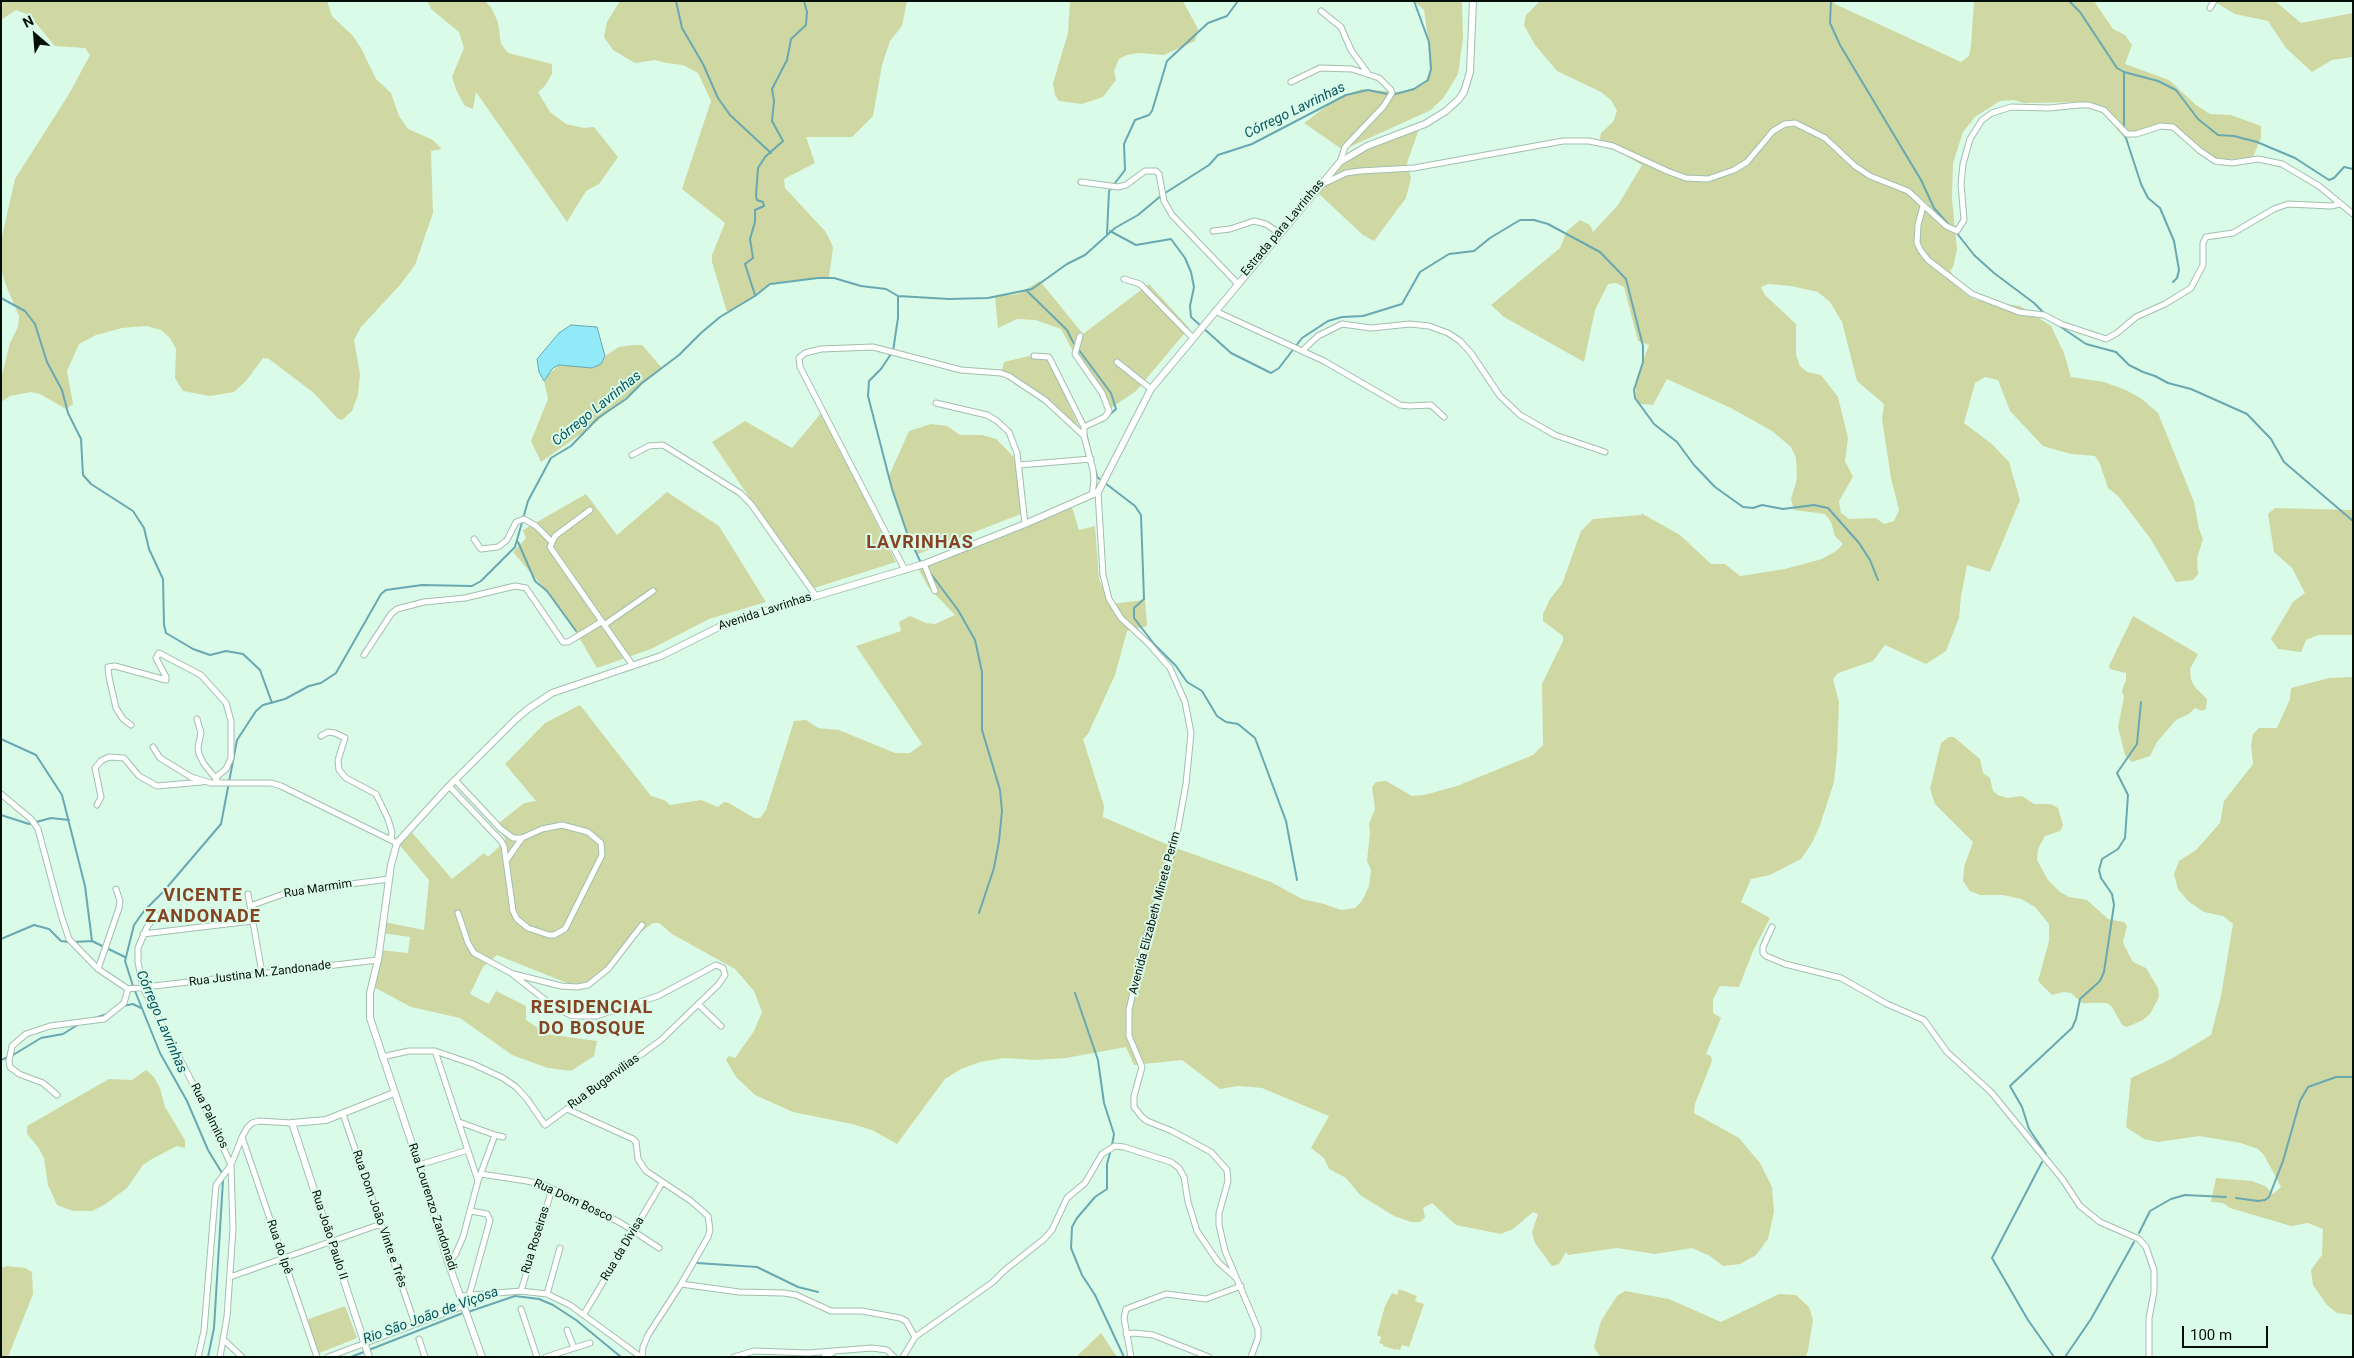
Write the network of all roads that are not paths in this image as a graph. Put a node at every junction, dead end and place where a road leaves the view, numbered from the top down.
1 (1473, 1) edge
2 (2214, 1) edge
3 (2210, 8) dead end
4 (1321, 11) dead end
5 (1367, 72) junction
6 (1291, 82) dead end
7 (1340, 162) junction
8 (1081, 182) dead end
9 (1320, 185) junction
10 (2340, 204) junction
11 (1923, 206) junction
12 (2353, 214) edge
13 (1214, 231) dead end
14 (1279, 233) junction
15 (1124, 279) dead end
16 (1237, 283) junction
17 (1214, 310) junction
18 (1080, 336) dead end
19 (1192, 337) junction
20 (1302, 351) junction
21 (1034, 356) dead end
22 (1117, 362) dead end
23 (1151, 389) junction
24 (936, 403) dead end
25 (1444, 417) dead end
26 (1084, 427) junction
27 (1084, 436) junction
28 (1605, 452) dead end
29 (632, 455) dead end
30 (1091, 459) junction
31 (1019, 465) junction
32 (1095, 493) junction
33 (590, 510) dead end
34 (1026, 524) junction
35 (474, 538) dead end
36 (551, 541) junction
37 (924, 564) junction
38 (905, 570) junction
39 (654, 591) dead end
40 (935, 591) dead end
41 (816, 596) junction
42 (603, 623) junction
43 (364, 655) dead end
44 (633, 666) junction
45 (197, 719) dead end
46 (131, 725) dead end
47 (321, 736) dead end
48 (153, 747) dead end
49 (215, 778) junction
50 (456, 780) junction
51 (203, 782) junction
52 (221, 784) junction
53 (449, 786) junction
54 (1, 794) edge
55 (97, 805) dead end
56 (522, 838) junction
57 (394, 841) junction
58 (506, 861) junction
59 (389, 879) junction
60 (116, 889) dead end
61 (248, 894) dead end
62 (250, 906) junction
63 (458, 912) dead end
64 (156, 915) dead end
65 (252, 921) junction
66 (642, 926) dead end
67 (1772, 927) dead end
68 (143, 934) junction
69 (378, 960) junction
70 (98, 969) junction
71 (262, 974) junction
72 (511, 974) junction
73 (143, 988) junction
74 (129, 989) junction
75 (698, 1004) junction
76 (721, 1026) dead end
77 (435, 1051) junction
78 (382, 1058) junction
79 (394, 1093) junction
80 (57, 1095) dead end
81 (567, 1109) junction
82 (343, 1114) junction
83 (458, 1122) junction
84 (292, 1123) junction
85 (495, 1135) junction
86 (242, 1137) junction
87 (503, 1137) dead end
88 (468, 1150) junction
89 (231, 1165) junction
90 (419, 1165) junction
91 (481, 1174) junction
92 (478, 1181) junction
93 (662, 1183) junction
94 (552, 1189) junction
95 (471, 1211) junction
96 (381, 1224) junction
97 (634, 1231) junction
98 (331, 1242) junction
99 (560, 1248) dead end
100 (659, 1248) dead end
101 (284, 1259) junction
102 (448, 1262) junction
103 (230, 1276) junction
104 (1236, 1278) junction
105 (681, 1284) junction
106 (1241, 1286) junction
107 (521, 1291) junction
108 (547, 1294) junction
109 (460, 1296) junction
110 (469, 1296) junction
111 (465, 1308) junction
112 (521, 1309) dead end
113 (584, 1314) junction
114 (415, 1324) junction
115 (567, 1330) dead end
116 (1126, 1334) junction
117 (915, 1337) junction
118 (223, 1338) junction
119 (419, 1339) dead end
120 (590, 1343) dead end
121 (365, 1345) junction
122 (574, 1348) junction
123 (838, 1350) junction
124 (198, 1357) edge
125 (220, 1357) edge
126 (242, 1357) edge
127 (316, 1357) edge
128 (328, 1357) edge
129 (369, 1357) edge
130 (425, 1357) edge
131 (482, 1357) edge
132 (537, 1357) edge
133 (546, 1357) edge
134 (642, 1357) edge
135 (734, 1357) edge
136 (824, 1357) edge
137 (894, 1357) edge
138 (903, 1357) edge
139 (1131, 1357) edge
140 (1209, 1357) edge
141 (1251, 1357) edge
142 (2149, 1357) edge

1 - 7 street, Estrada para Lavrinhas
2 - 3 street
4 - 5 street
5 - 6 street
5 - 7 street
7 - 9 street, Estrada para Lavrinhas
8 - 16 street
9 - 11 street
9 - 14 street, Estrada para Lavrinhas
10 - 11 street
10 - 11 street
10 - 12 street
13 - 14 street
14 - 16 street, Estrada para Lavrinhas
15 - 19 street
16 - 17 street, Estrada para Lavrinhas
17 - 19 street, Estrada para Lavrinhas
17 - 20 street
18 - 26 street
19 - 23 street, Estrada para Lavrinhas
20 - 25 street
20 - 28 street
21 - 26 street
22 - 23 street
23 - 32 street, Estrada para Lavrinhas
24 - 31 street
26 - 27 street
27 - 30 street, Avenida Elizabeth Minete Perim
27 - 38 street
29 - 41 street
30 - 31 street
30 - 32 street, Avenida Elizabeth Minete Perim
31 - 34 street
32 - 34 street, Avenida Lavrinhas
32 - 104 street, Avenida Elizabeth Minete Perim
33 - 36 street
34 - 37 street, Avenida Lavrinhas
35 - 36 street
36 - 42 street
37 - 38 street, Avenida Lavrinhas
37 - 40 street
38 - 41 street, Avenida Lavrinhas
39 - 42 street
41 - 44 street, Avenida Lavrinhas
42 - 43 street
42 - 44 street
44 - 50 street, Avenida Lavrinhas
45 - 49 street
46 - 49 street
47 - 57 street
48 - 51 street
49 - 52 street
50 - 53 street, Avenida Lavrinhas
50 - 56 street
51 - 52 street
51 - 55 street
52 - 57 street
53 - 57 street, Avenida Lavrinhas
53 - 58 street
54 - 70 street
56 - 58 street
56 - 58 street
57 - 59 street, Rua Lourenzo Zandonadi
59 - 62 street, Rua Marmim
59 - 69 street, Rua Lourenzo Zandonadi
60 - 70 street
61 - 62 street
62 - 65 street
63 - 72 street, Rua Buganvilias
64 - 68 street
65 - 68 street
65 - 71 street
66 - 72 street
67 - 142 street
68 - 73 street, Rua Palmitos
69 - 71 street, Rua Justina M. Zandonade
69 - 78 street, Rua Lourenzo Zandonadi
70 - 74 street
71 - 73 street, Rua Justina M. Zandonade
72 - 75 street, Rua Buganvilias
73 - 74 street, Rua Justina M. Zandonade
73 - 89 street, Rua Palmitos
74 - 80 street
75 - 76 street
75 - 81 street, Rua Buganvilias
77 - 78 street
77 - 81 street, Rua Buganvilias
77 - 83 street
78 - 79 street, Rua Lourenzo Zandonadi
79 - 82 street
79 - 90 street, Rua Lourenzo Zandonadi
81 - 93 street
82 - 84 street
82 - 96 street, Rua Dom João Vinte e Três
83 - 85 street
83 - 88 street
84 - 86 street
84 - 98 street, Rua João Paulo II
85 - 87 street
85 - 91 street
86 - 89 street
86 - 101 street, Rua do Ipê
88 - 90 street
88 - 92 street
89 - 103 street
89 - 124 street
90 - 102 street, Rua Lourenzo Zandonadi
91 - 92 street
91 - 94 street, Rua Dom Bosco
92 - 95 street
93 - 97 street, Rua da Divisa
93 - 105 street
94 - 97 street, Rua Dom Bosco
94 - 107 street, Rua Roseiras
95 - 102 street
95 - 110 street
96 - 98 street
96 - 114 street, Rua Dom João Vinte e Três
97 - 100 street, Rua Dom Bosco
97 - 113 street, Rua da Divisa
98 - 101 street
98 - 121 street, Rua João Paulo II
99 - 108 street
101 - 103 street
101 - 127 street, Rua do Ipê
102 - 109 street, Rua Lourenzo Zandonadi
103 - 118 street
104 - 106 street, Avenida Elizabeth Minete Perim
104 - 117 street
105 - 117 street
105 - 134 street
106 - 116 street
106 - 141 street, Avenida Elizabeth Minete Perim
107 - 108 street
107 - 110 street
108 - 113 street
109 - 110 street
109 - 111 street, Rua Lourenzo Zandonadi
111 - 114 street
111 - 131 street, Rua Lourenzo Zandonadi
112 - 132 street
113 - 134 street
114 - 121 street
115 - 122 street
116 - 139 street
116 - 140 street
117 - 138 street
118 - 125 street
118 - 126 street
119 - 130 street
120 - 122 street
121 - 128 street
121 - 129 street, Rua João Paulo II
122 - 133 street
123 - 135 street
123 - 136 street
123 - 137 street

